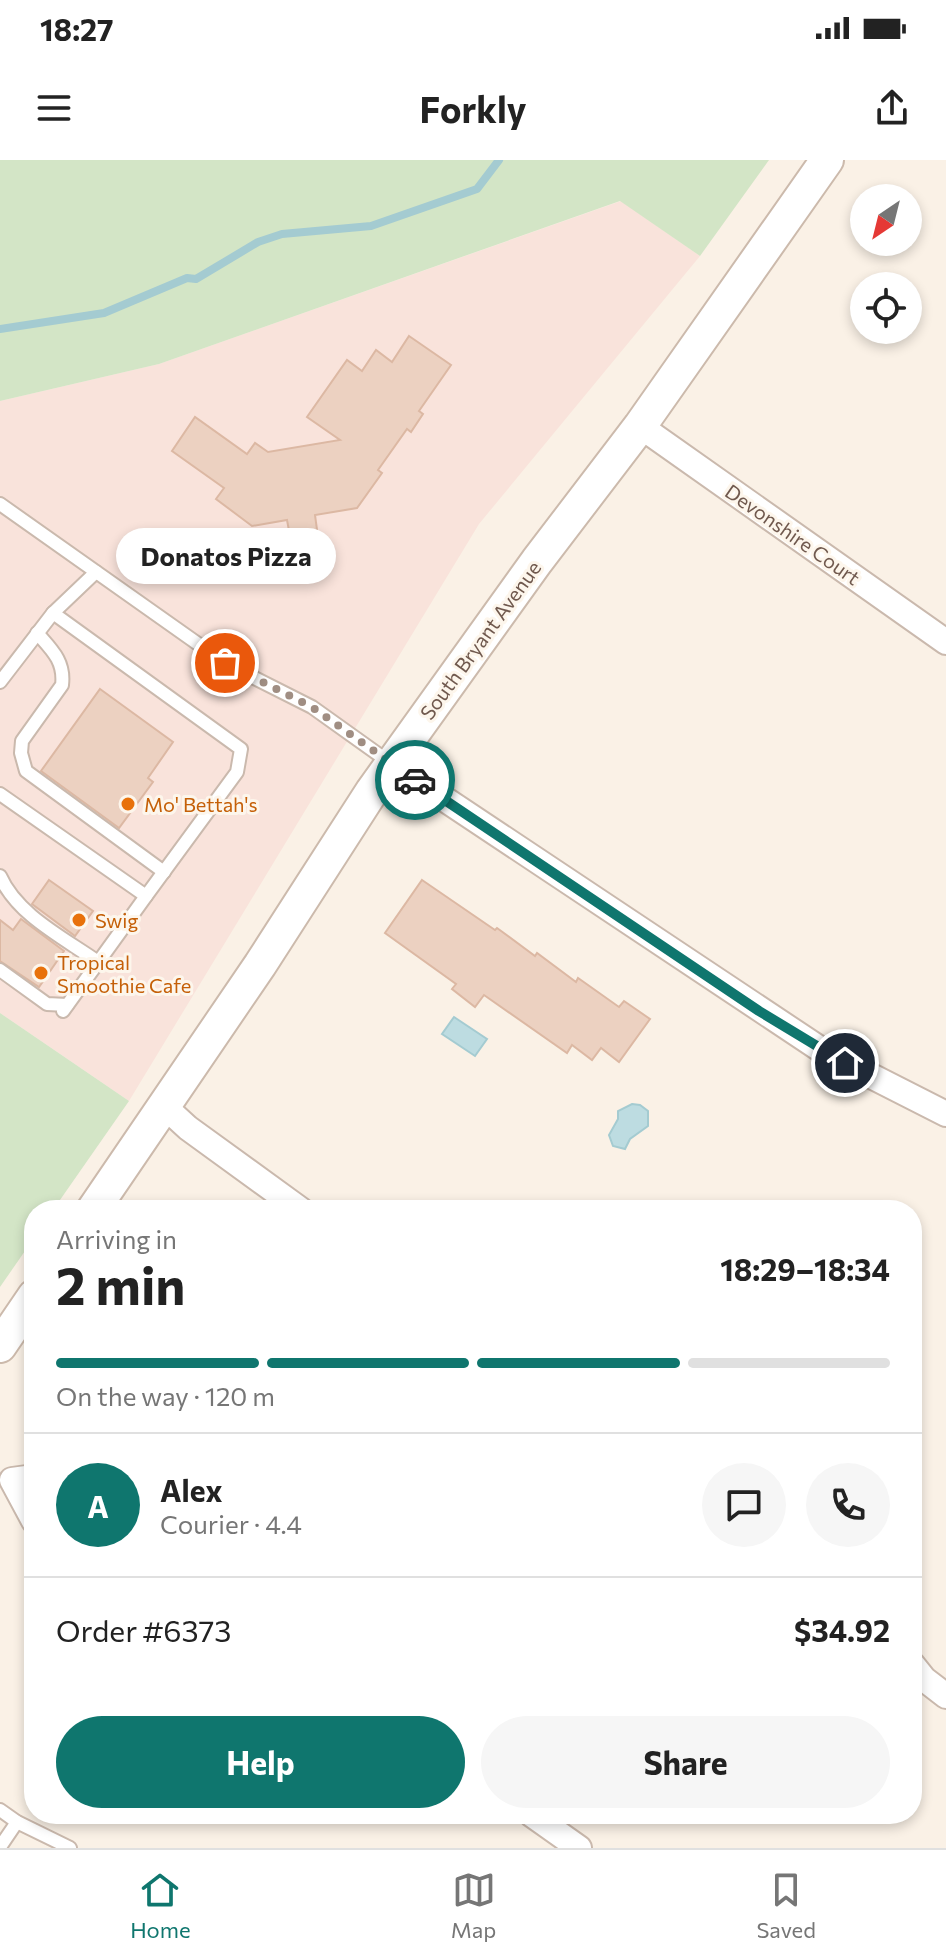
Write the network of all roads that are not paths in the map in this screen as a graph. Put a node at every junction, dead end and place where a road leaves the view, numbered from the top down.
1 (827, 160) edge
2 (640, 426) junction
3 (0, 504) edge
4 (96, 572) junction
5 (53, 613) junction
6 (37, 633) junction
7 (946, 642) edge
8 (0, 682) edge
9 (392, 764) junction
10 (0, 794) edge
11 (164, 872) junction
12 (0, 876) edge
13 (146, 896) junction
14 (98, 962) junction
15 (0, 970) edge
16 (164, 1106) junction
17 (946, 1114) edge
18 (100, 1200) edge
19 (287, 1200) edge
20 (24, 1311) edge
21 (0, 1346) edge
22 (15, 1476) edge
23 (24, 1497) edge
24 (922, 1676) edge
25 (946, 1696) edge
26 (0, 1810) edge
27 (17, 1822) junction
28 (545, 1824) edge
29 (0, 1847) edge
30 (70, 1848) edge
31 (579, 1848) edge

1 - 2 main road, South Bryant Avenue
2 - 7 street, Devonshire Court
2 - 9 main road, South Bryant Avenue
3 - 4 lane
4 - 5 lane
4 - 9 lane
5 - 6 lane
5 - 11 lane
6 - 8 lane
6 - 11 lane
9 - 16 main road, South Bryant Avenue
9 - 17 street
10 - 13 lane
11 - 13 lane
12 - 14 lane
13 - 14 lane
14 - 15 lane
16 - 18 main road, South Bryant Avenue
16 - 19 street
20 - 21 main road
22 - 23 street
24 - 25 street
26 - 27 lane
27 - 29 lane
27 - 30 lane
28 - 31 street

